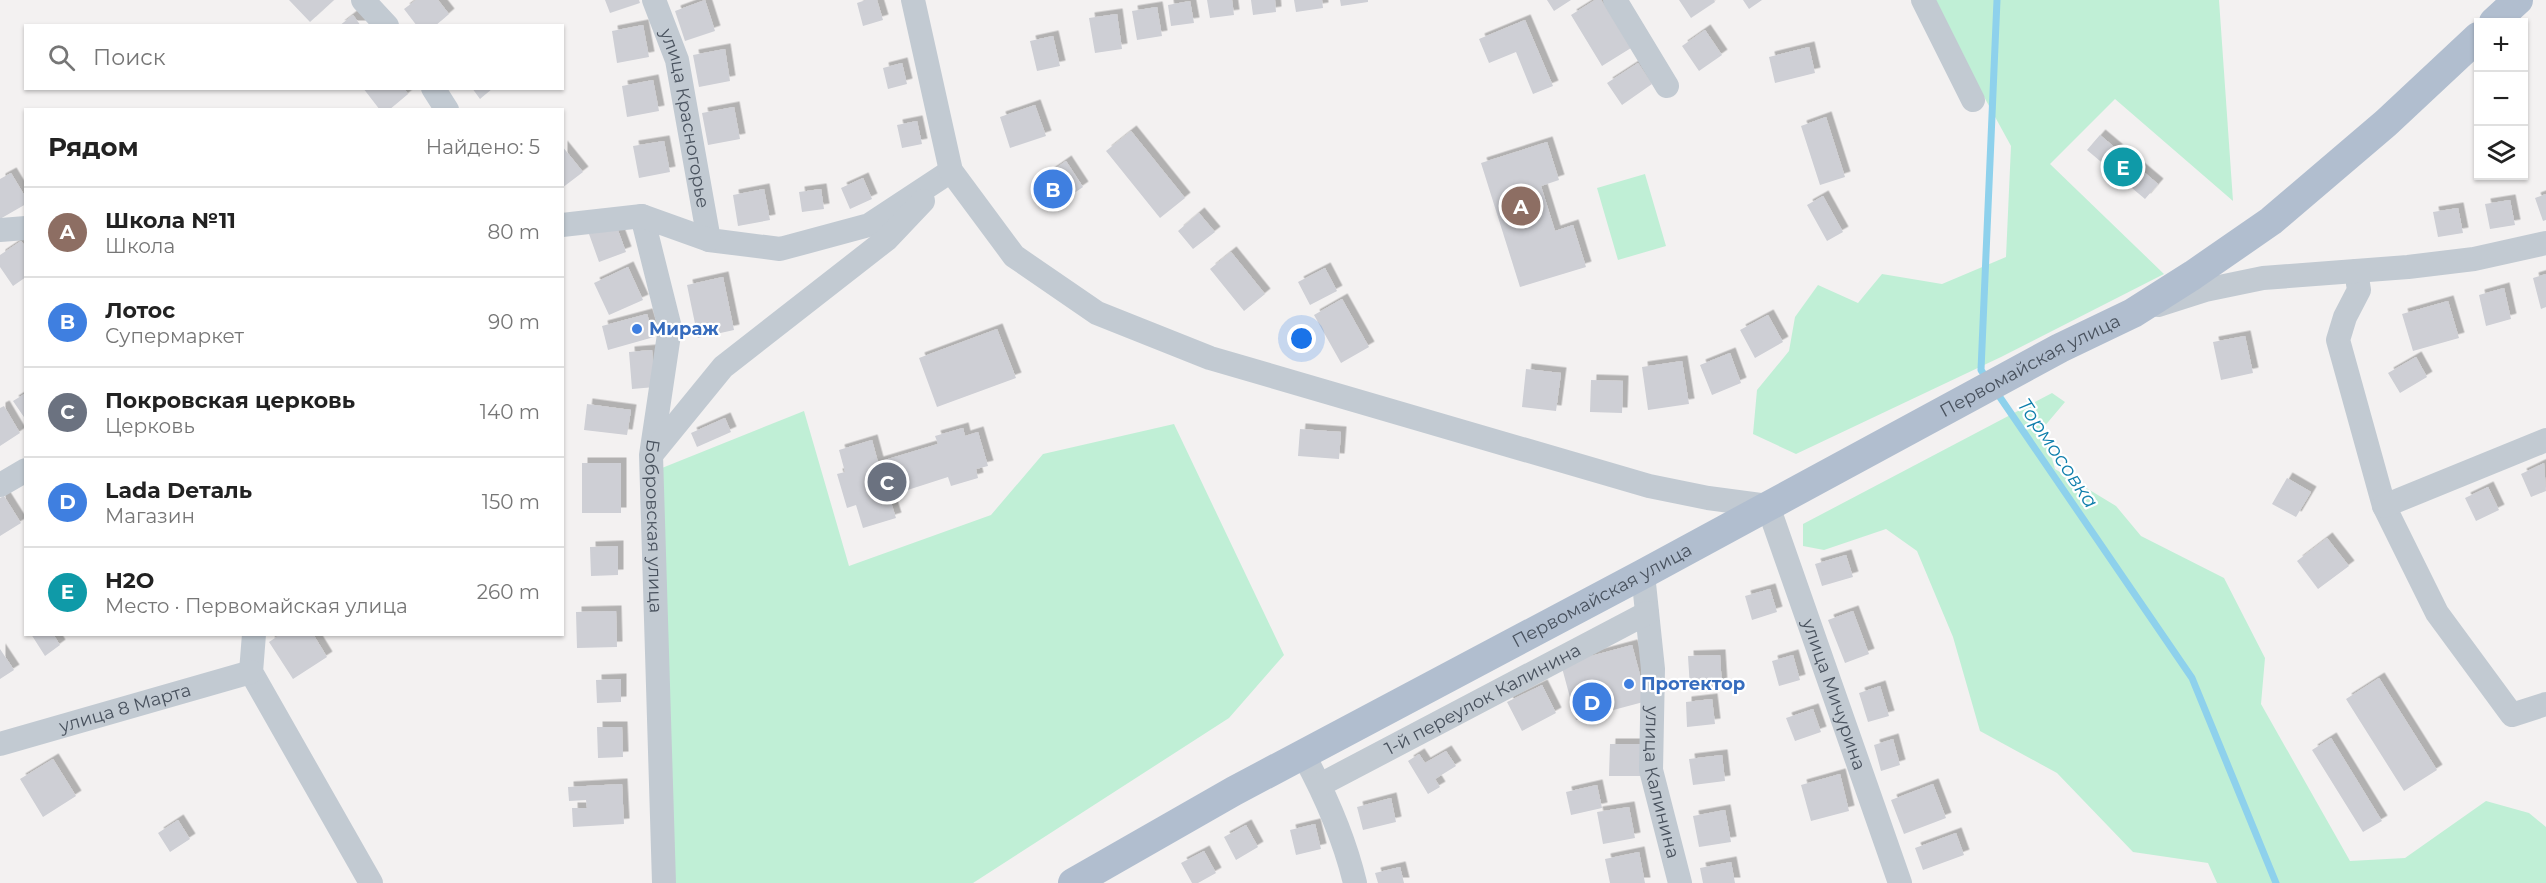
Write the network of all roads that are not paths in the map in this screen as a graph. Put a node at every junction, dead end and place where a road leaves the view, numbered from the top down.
1 (363, 0) edge
2 (654, 0) edge
3 (913, 0) edge
4 (1615, 0) edge
5 (1923, 0) edge
6 (2518, 0) edge
7 (2498, 18) edge
8 (385, 24) edge
9 (2474, 41) edge
10 (1666, 86) dead end
11 (433, 90) edge
12 (1973, 100) dead end
13 (446, 108) edge
14 (951, 171) junction
15 (642, 216) junction
16 (564, 225) edge
17 (24, 228) edge
18 (0, 230) edge
19 (709, 240) junction
20 (2546, 243) edge
21 (2356, 271) junction
22 (2133, 313) junction
23 (2546, 440) edge
24 (651, 455) junction
25 (24, 471) edge
26 (0, 485) edge
27 (1767, 506) junction
28 (2384, 506) junction
29 (1643, 574) junction
30 (1647, 613) junction
31 (254, 636) edge
32 (251, 672) junction
33 (2546, 704) edge
34 (0, 744) edge
35 (1303, 754) junction
36 (1320, 785) junction
37 (370, 883) edge
38 (664, 883) edge
39 (1073, 883) edge
40 (1355, 883) edge
41 (1680, 883) edge
42 (1900, 883) edge

1 - 8 street
2 - 19 street, улица Красногорье
3 - 14 street
4 - 10 street
5 - 12 street
6 - 7 main road
9 - 22 main road, Первомайская улица
11 - 13 street
14 - 19 street, улица Красногорье
14 - 24 street
14 - 27 street
15 - 16 street
15 - 19 street, улица Красногорье
15 - 24 street, Бобровская улица
17 - 18 street
20 - 21 street, Первомайская улица
21 - 22 street, Первомайская улица
21 - 28 street
22 - 27 main road, Первомайская улица
23 - 28 street
24 - 38 street, Бобровская улица
25 - 26 street
27 - 29 main road, Первомайская улица
27 - 42 street, улица Мичурина
28 - 33 street
29 - 30 street, улица Калинина
29 - 35 main road, Первомайская улица
30 - 36 street, 1-й переулок Калинина
30 - 41 street, улица Калинина
31 - 32 street
32 - 34 street, улица 8 Марта
32 - 37 street
35 - 36 street
35 - 39 main road, Первомайская улица
36 - 40 street

